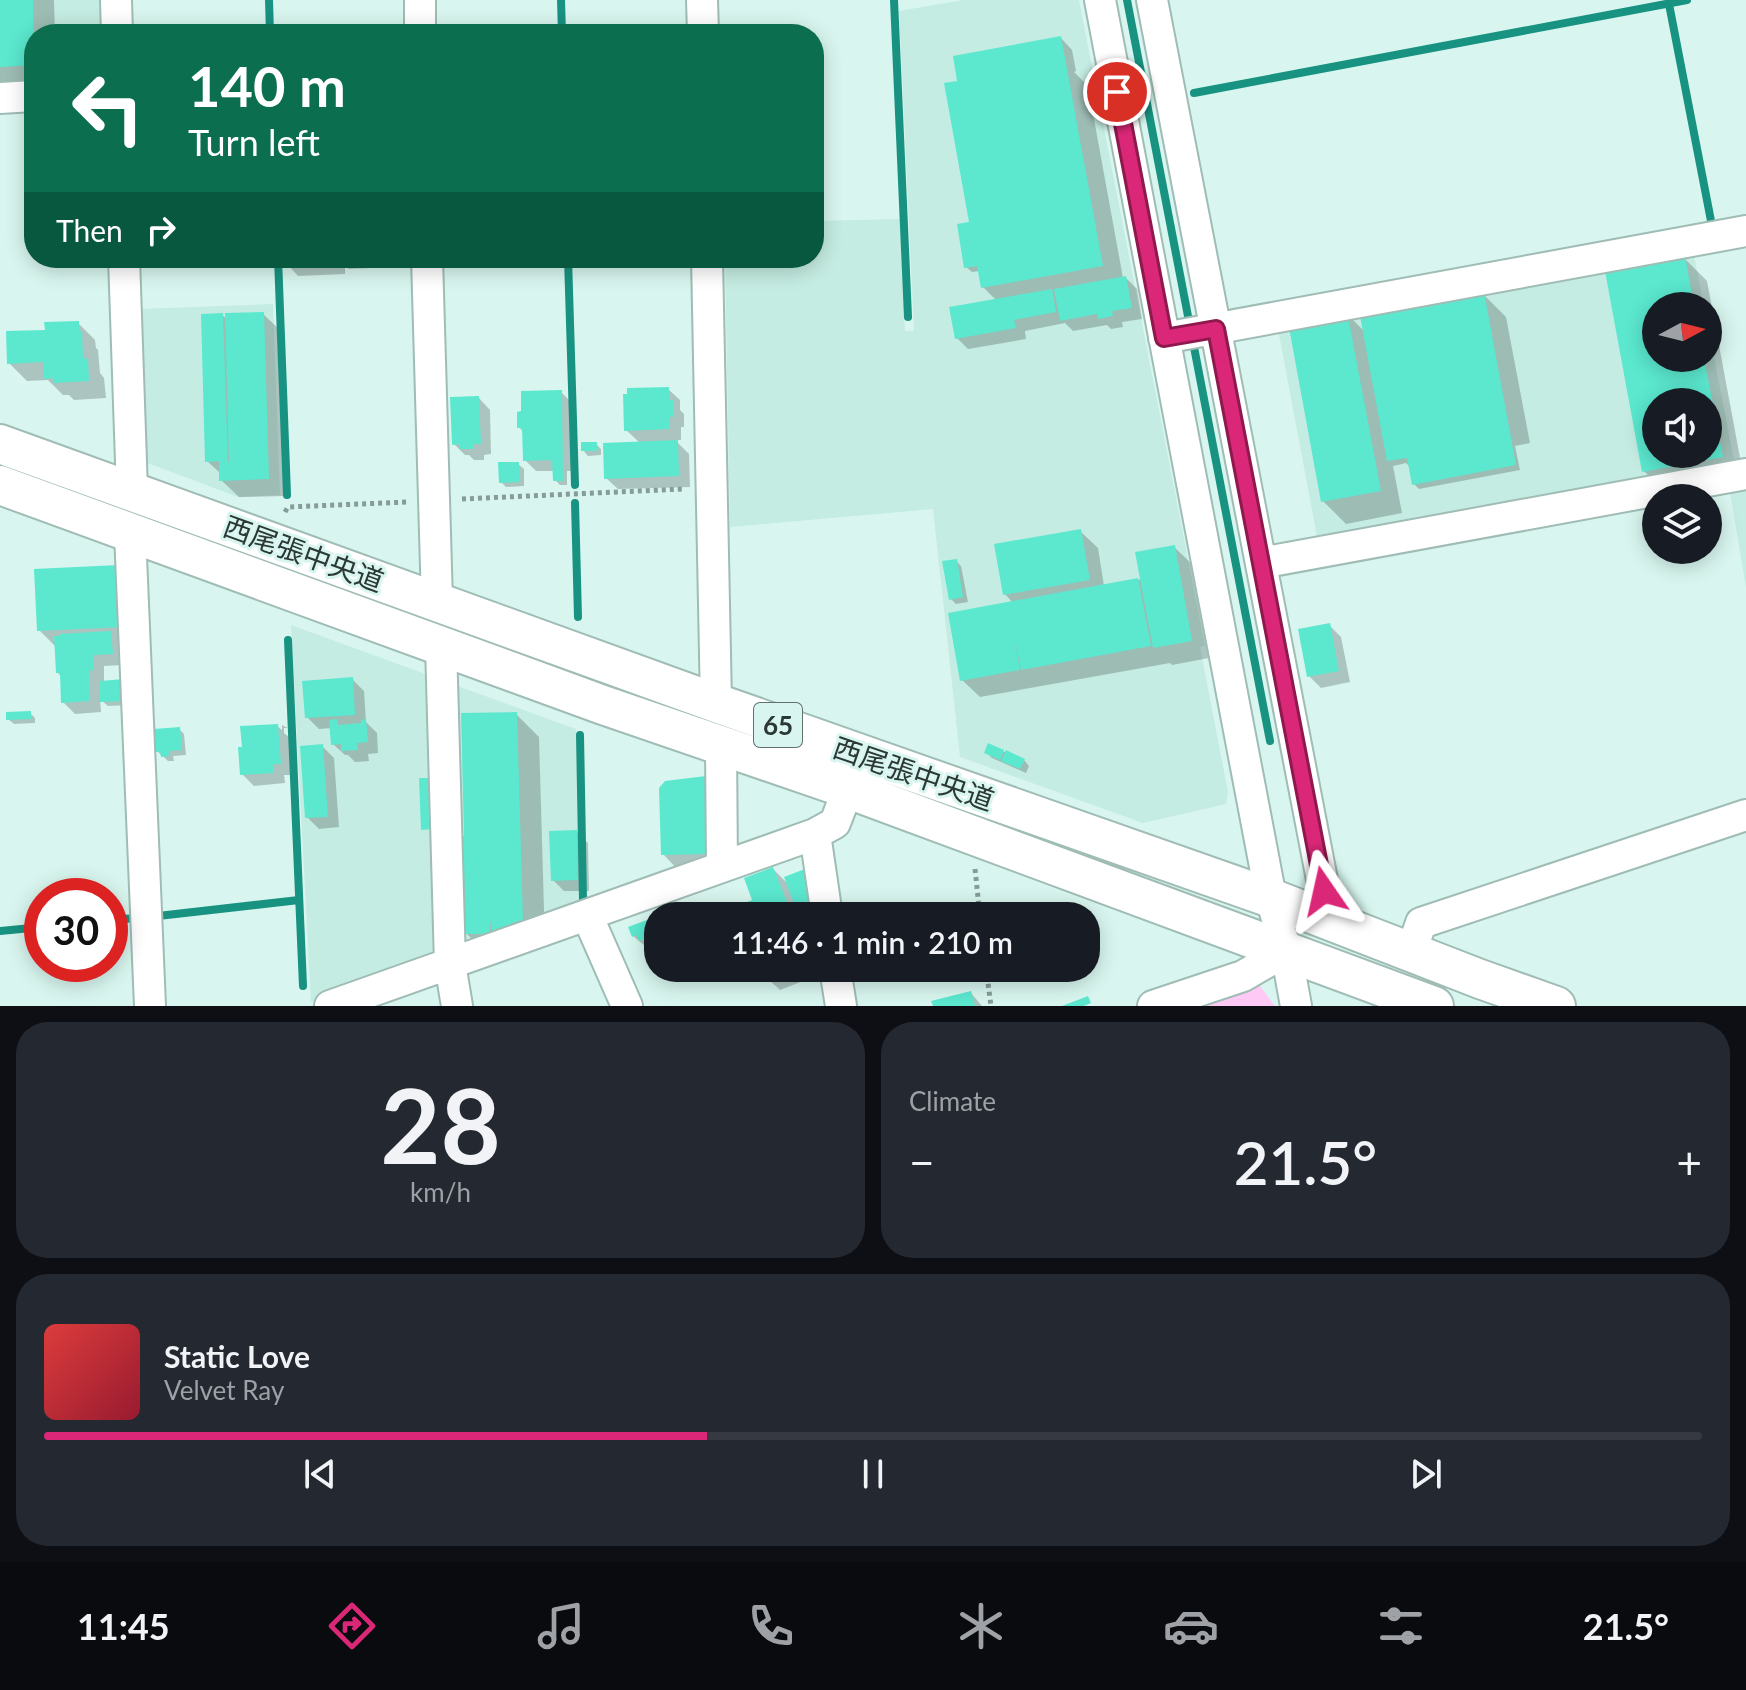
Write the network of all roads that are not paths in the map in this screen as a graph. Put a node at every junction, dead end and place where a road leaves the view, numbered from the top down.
1 (116, 0) edge
2 (420, 0) edge
3 (702, 0) edge
4 (1100, 0) edge
5 (1152, 0) edge
6 (117, 24) edge
7 (420, 24) edge
8 (703, 24) edge
9 (24, 97) edge
10 (0, 98) edge
11 (1746, 231) edge
12 (124, 268) edge
13 (427, 268) edge
14 (707, 268) edge
15 (1190, 333) junction
16 (0, 444) edge
17 (1746, 474) edge
18 (0, 485) edge
19 (132, 491) junction
20 (130, 533) junction
21 (1261, 563) junction
22 (437, 602) junction
23 (441, 645) junction
24 (716, 703) junction
25 (721, 746) junction
26 (848, 789) junction
27 (1746, 815) edge
28 (815, 834) junction
29 (722, 866) junction
30 (1271, 898) junction
31 (825, 902) edge
32 (587, 915) junction
33 (1330, 921) junction
34 (1286, 951) junction
35 (1411, 952) junction
36 (450, 964) junction
37 (837, 982) edge
38 (150, 1006) edge
39 (330, 1006) edge
40 (457, 1006) edge
41 (627, 1006) edge
42 (841, 1006) edge
43 (1153, 1006) edge
44 (1296, 1006) edge
45 (1434, 1006) edge
46 (1556, 1006) edge

1 - 6 street
2 - 7 street
3 - 8 street
4 - 15 street
5 - 15 street
9 - 10 street
11 - 15 street
12 - 19 street
13 - 22 street
14 - 24 street
15 - 21 street
15 - 30 street
16 - 19 main road, 西尾張中央道 / 65
17 - 21 street
18 - 20 main road, 西尾張中央道 / 65
19 - 22 main road, 西尾張中央道 / 65
20 - 23 main road, 西尾張中央道 / 65
20 - 38 street
21 - 33 street
22 - 24 main road, 西尾張中央道 / 65
23 - 25 main road, 西尾張中央道 / 65
23 - 36 street
24 - 30 main road, 西尾張中央道 / 65
25 - 26 main road, 西尾張中央道 / 65
25 - 29 street
26 - 28 street
26 - 34 main road, 西尾張中央道 / 65
27 - 35 street
28 - 29 street
28 - 31 street
29 - 32 street
30 - 33 main road, 西尾張中央道 / 65
30 - 34 street
32 - 36 street
32 - 41 street
33 - 35 main road, 西尾張中央道 / 65
34 - 43 street
34 - 44 street
34 - 45 main road, 西尾張中央道 / 65
35 - 46 main road, 西尾張中央道 / 65
36 - 39 street
36 - 40 street
37 - 42 street

